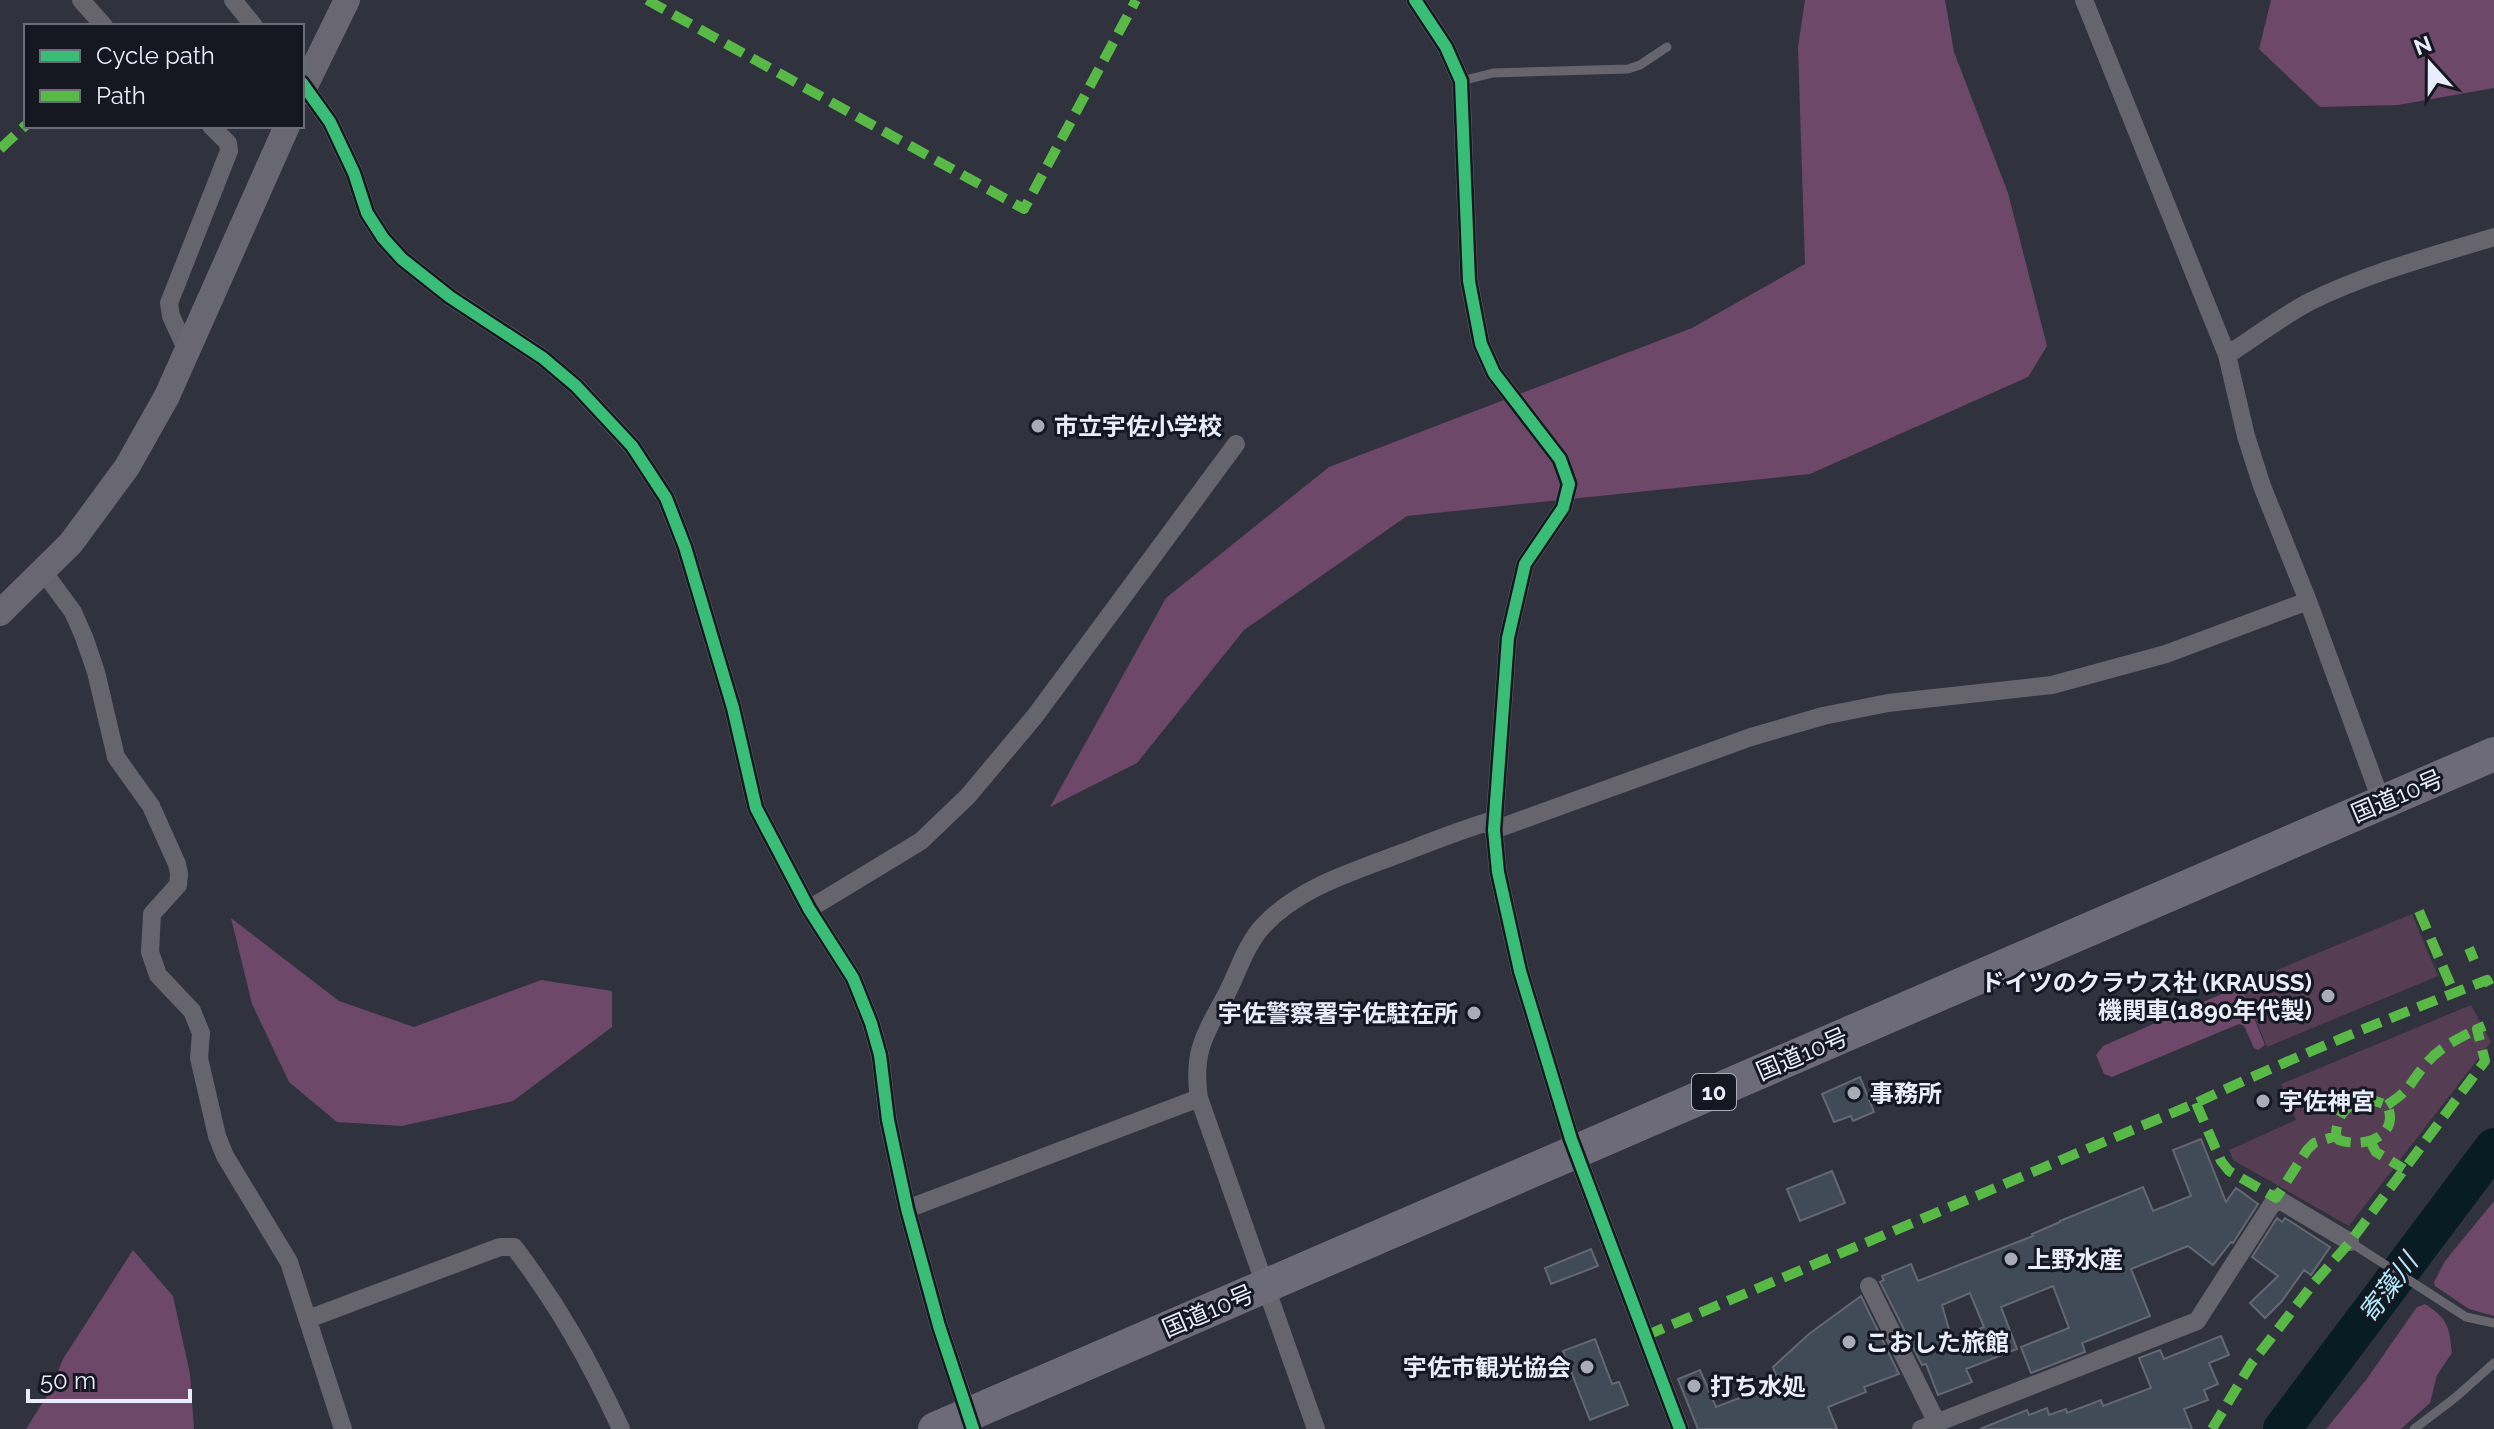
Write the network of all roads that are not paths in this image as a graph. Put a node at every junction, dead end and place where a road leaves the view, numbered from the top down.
1 (81, 0) edge
2 (233, 0) edge
3 (347, 0) edge
4 (1415, 0) edge
5 (2084, 0) edge
6 (102, 24) edge
7 (252, 24) edge
8 (1667, 47) dead end
9 (1461, 81) junction
10 (304, 85) edge
11 (304, 88) edge
12 (213, 128) edge
13 (286, 128) edge
14 (2494, 237) edge
15 (187, 351) junction
16 (2227, 355) junction
17 (1236, 444) dead end
18 (43, 571) junction
19 (2308, 601) junction
20 (0, 613) edge
21 (2494, 754) edge
22 (2382, 803) junction
23 (1494, 825) junction
24 (809, 909) junction
25 (1199, 1098) junction
26 (1576, 1152) junction
27 (907, 1209) junction
28 (2354, 1244) joint
29 (1267, 1285) junction
30 (1869, 1286) dead end
31 (308, 1319) junction
32 (2494, 1323) edge
33 (2494, 1363) edge
34 (971, 1421) edge
35 (1929, 1426) edge
36 (343, 1429) edge
37 (621, 1429) edge
38 (935, 1429) edge
39 (1316, 1429) edge
40 (1680, 1429) edge
41 (2414, 1429) edge

1 - 6 street
2 - 7 street
3 - 10 street
4 - 9 street
5 - 16 street
8 - 9 lane
9 - 23 street
11 - 24 street
12 - 15 street
13 - 15 street
14 - 16 street
15 - 18 street
16 - 19 street
17 - 24 street
18 - 20 street
18 - 31 street
19 - 22 street
19 - 23 street
21 - 22 highway, 国道10号 / 10
22 - 26 highway, 国道10号 / 10
23 - 25 street
23 - 26 street
24 - 27 street
25 - 27 street
25 - 29 street
26 - 29 highway, 国道10号 / 10
26 - 40 street
27 - 34 street
28 - 32 lane
28 - 35 street
29 - 34 highway, 国道10号 / 10
29 - 39 street
30 - 35 street
31 - 36 street
31 - 37 street
33 - 41 lane
34 - 38 highway, 国道10号 / 10

